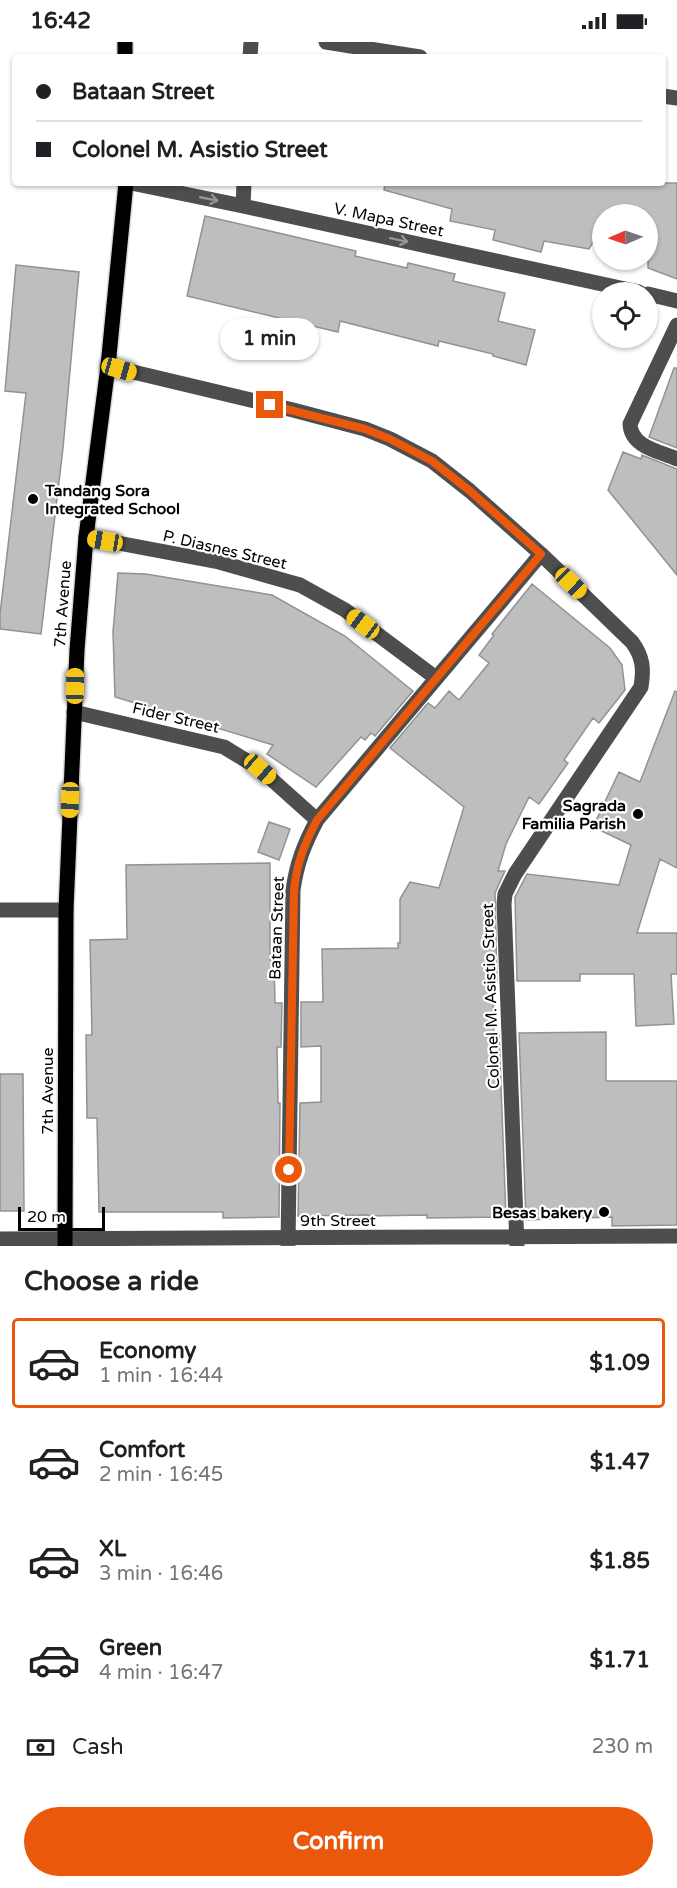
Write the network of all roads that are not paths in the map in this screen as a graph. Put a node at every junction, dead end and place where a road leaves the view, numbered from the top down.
1 (326, 42) edge
2 (401, 54) edge
3 (126, 186) edge
4 (146, 186) edge
5 (244, 186) edge
6 (243, 206) junction
7 (593, 282) edge
8 (658, 296) edge
9 (677, 301) edge
10 (677, 325) edge
11 (108, 366) junction
12 (677, 459) edge
13 (86, 537) junction
14 (541, 554) junction
15 (436, 678) junction
16 (74, 712) junction
17 (317, 820) junction
18 (0, 910) edge
19 (66, 910) junction
20 (677, 1236) edge
21 (0, 1239) edge
22 (517, 1241) edge
23 (288, 1242) edge
24 (65, 1243) edge

1 - 2 street
3 - 11 main road, 7th Avenue
4 -> 6 street, V. Mapa Street
5 - 6 street
6 -> 7 street, V. Mapa Street
8 - 9 street
10 - 12 street
11 - 13 main road, 7th Avenue
11 - 14 street, Colonel M. Asistio Street
13 - 15 street, P. Diasnes Street
13 - 16 main road, 7th Avenue
14 - 15 street, Bataan Street
14 - 22 street, Colonel M. Asistio Street
15 - 17 street, Bataan Street
16 - 17 street, Fider Street
16 - 19 main road, 7th Avenue
17 - 23 street, Bataan Street
18 - 19 street
19 - 24 main road, 7th Avenue
20 - 22 street, 9th Street
21 - 24 street, 9th Street
22 - 23 street, 9th Street
23 - 24 street, 9th Street

